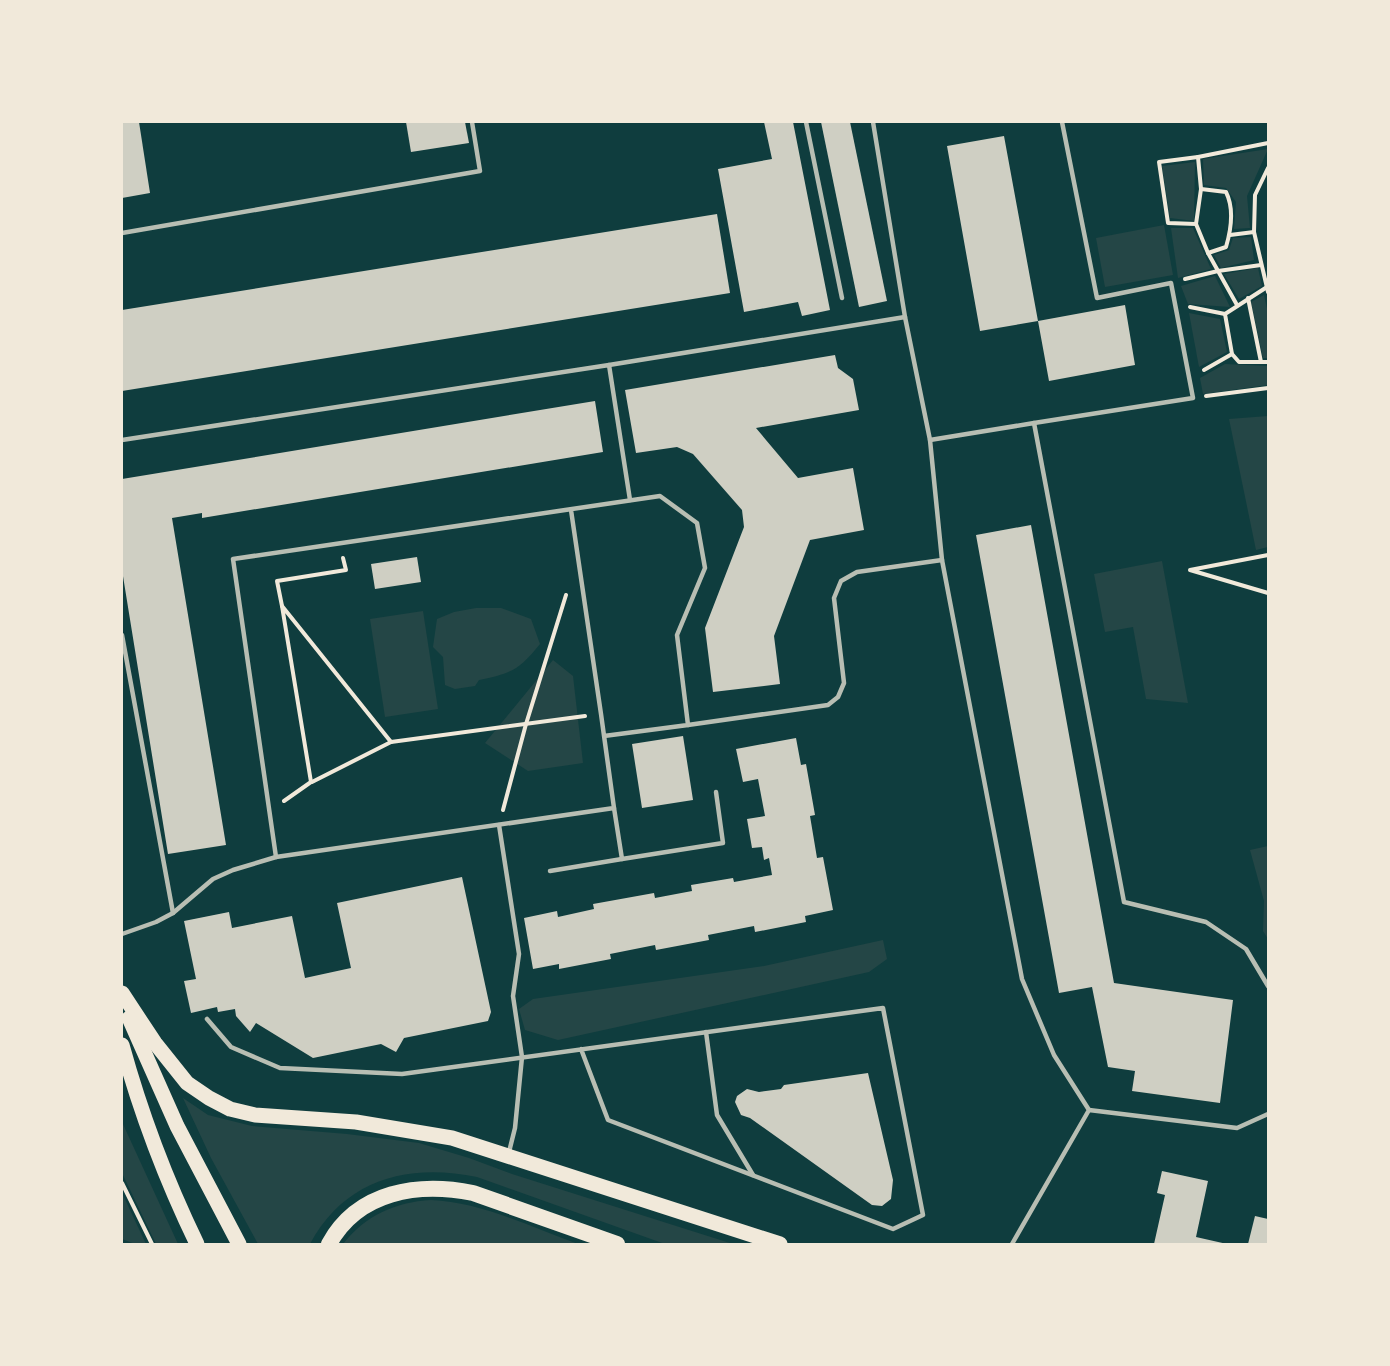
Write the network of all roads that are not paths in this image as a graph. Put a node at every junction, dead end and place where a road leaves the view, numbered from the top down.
1 (472, 122) edge
2 (806, 122) edge
3 (873, 122) edge
4 (1062, 122) edge
5 (122, 233) edge
6 (842, 298) dead end
7 (905, 317) junction
8 (609, 365) junction
9 (1034, 423) junction
10 (122, 440) edge
11 (930, 440) junction
12 (630, 500) junction
13 (571, 510) junction
14 (942, 560) junction
15 (122, 635) edge
16 (688, 725) junction
17 (604, 736) junction
18 (716, 792) dead end
19 (614, 808) junction
20 (500, 825) junction
21 (276, 857) junction
22 (622, 859) junction
23 (550, 871) dead end
24 (173, 913) junction
25 (122, 934) edge
26 (1269, 986) edge
27 (122, 993) edge
28 (122, 1001) edge
29 (207, 1019) dead end
30 (706, 1032) junction
31 (122, 1045) edge
32 (581, 1049) junction
33 (522, 1057) junction
34 (1089, 1110) junction
35 (1269, 1114) edge
36 (508, 1155) junction
37 (753, 1176) junction
38 (197, 1245) edge
39 (239, 1245) edge
40 (328, 1245) edge
41 (617, 1245) edge
42 (780, 1245) edge
43 (1012, 1245) edge

1 - 5 lane
2 - 6 lane
3 - 7 lane
4 - 9 lane
7 - 8 lane
7 - 11 lane
8 - 10 lane
8 - 12 lane
9 - 11 lane
9 - 26 lane
11 - 14 lane
12 - 13 lane
12 - 16 lane
13 - 17 lane
13 - 21 lane
14 - 16 lane
14 - 34 lane
15 - 24 lane
16 - 17 lane
17 - 19 lane
18 - 22 lane
19 - 20 lane
19 - 22 lane
20 - 21 lane
20 - 33 lane
21 - 24 lane
22 - 23 lane
24 - 25 lane
27 - 36 main road
28 - 39 main road
29 - 33 lane
30 - 32 lane
30 - 37 lane
30 - 37 lane
31 - 38 main road
32 - 33 lane
32 - 37 lane
33 - 36 lane
34 - 35 lane
34 - 43 lane
36 - 42 main road
40 - 41 highway

